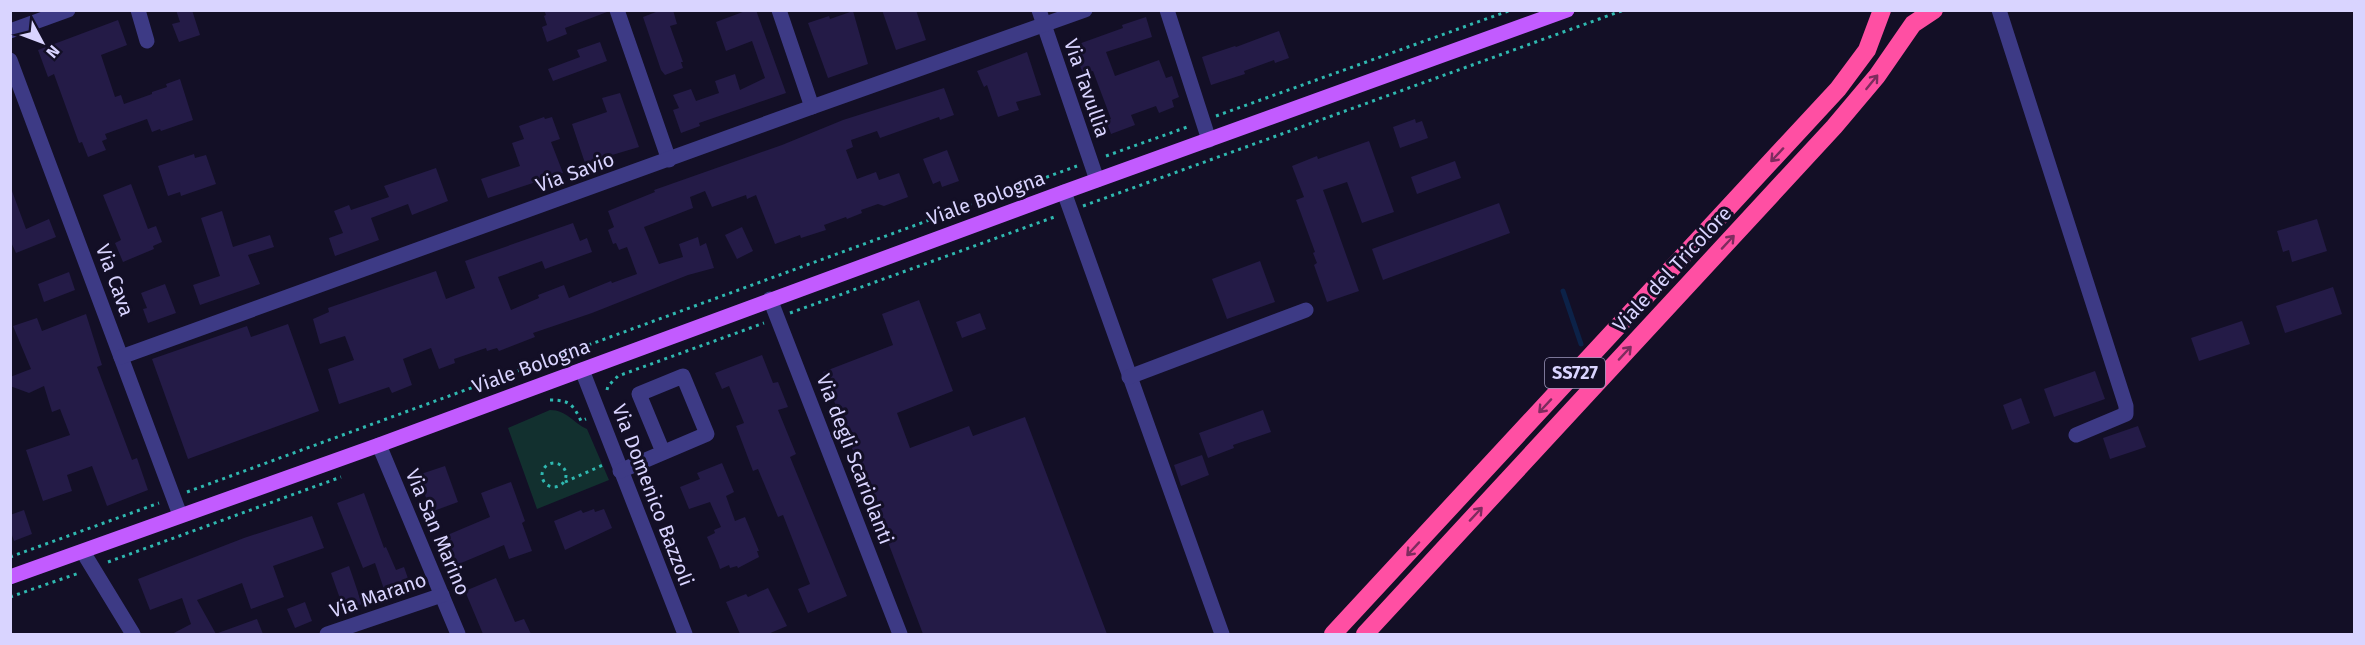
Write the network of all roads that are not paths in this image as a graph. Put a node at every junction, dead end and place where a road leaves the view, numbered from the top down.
1 (68, 10) edge
2 (138, 10) edge
3 (617, 10) edge
4 (779, 10) edge
5 (1085, 10) edge
6 (1167, 10) edge
7 (1567, 10) edge
8 (1882, 10) edge
9 (1934, 10) edge
10 (1999, 10) edge
11 (1041, 18) edge
12 (10, 31) edge
13 (147, 41) dead end
14 (10, 60) edge
15 (812, 107) junction
16 (1209, 140) junction
17 (669, 160) junction
18 (1097, 180) junction
19 (1064, 192) junction
20 (770, 299) junction
21 (1306, 310) dead end
22 (121, 357) junction
23 (582, 370) junction
24 (1129, 377) junction
25 (2076, 435) dead end
26 (379, 445) junction
27 (663, 452) junction
28 (617, 465) junction
29 (180, 515) junction
30 (83, 552) junction
31 (10, 577) edge
32 (441, 595) junction
33 (133, 634) edge
34 (327, 634) edge
35 (458, 634) edge
36 (685, 634) edge
37 (900, 634) edge
38 (1222, 634) edge
39 (1333, 634) edge
40 (1365, 634) edge

1 - 12 street
2 - 13 street
3 - 17 street
4 - 15 street
5 - 11 street, Via Savio
6 - 16 street
7 - 16 main road, Viale Bologna
8 -> 39 highway, Viale del Tricolore / SS727
40 -> 9 highway, Viale del Tricolore / SS727
10 - 25 street
11 - 15 street, Via Savio
11 - 18 street, Via Tavullia
14 - 22 street, Via Cava
15 - 17 street, Via Savio
16 - 18 main road, Viale Bologna
17 - 22 street, Via Savio
18 - 19 main road, Viale Bologna
19 - 20 main road, Viale Bologna
19 - 24 street, Viale Bologna
20 - 23 main road, Viale Bologna
20 - 37 street, Via degli Scariolanti
21 - 24 street
22 - 29 street, Via Cava
23 - 26 main road, Viale Bologna
23 - 28 street, Via Domenico Bazzoli
24 - 38 street, Viale Bologna
26 - 29 main road, Viale Bologna
26 - 32 street, Via San Marino
27 - 27 street
27 - 28 street
28 - 36 street, Via Domenico Bazzoli
29 - 30 main road, Viale Bologna
30 - 31 main road, Viale Bologna
30 - 33 street
32 - 34 street, Via Marano
32 - 35 street, Via San Marino

